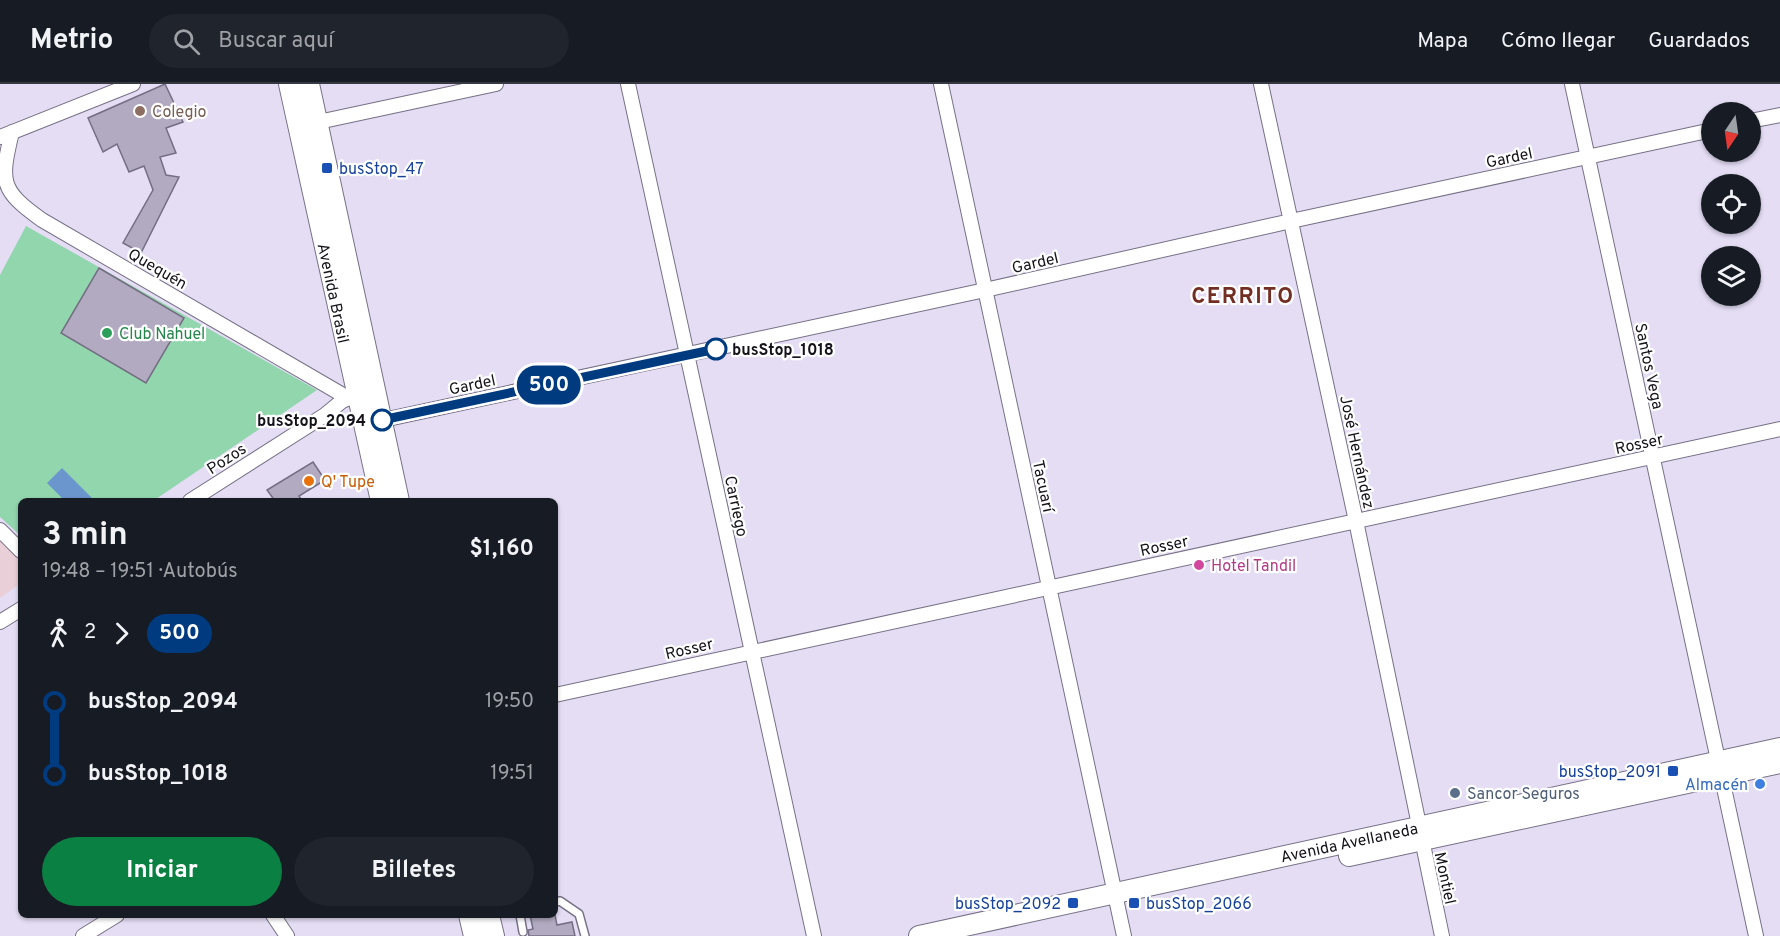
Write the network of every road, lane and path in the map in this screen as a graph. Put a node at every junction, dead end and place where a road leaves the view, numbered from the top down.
1 (133, 84) edge
2 (289, 84) edge
3 (309, 84) edge
4 (496, 84) edge
5 (628, 84) edge
6 (941, 84) edge
7 (1261, 84) edge
8 (1572, 84) edge
9 (1780, 115) edge
10 (1761, 119) edge
11 (318, 122) junction
12 (298, 126) junction
13 (1701, 132) edge
14 (6, 135) edge
15 (1587, 157) junction
16 (4, 189) edge
17 (1291, 221) junction
18 (985, 290) junction
19 (687, 355) junction
20 (360, 395) junction
21 (373, 422) junction
22 (1780, 429) edge
23 (1653, 457) junction
24 (195, 498) edge
25 (381, 498) edge
26 (398, 498) edge
27 (1356, 521) junction
28 (0, 530) edge
29 (18, 548) edge
30 (1049, 587) junction
31 (18, 611) edge
32 (0, 622) edge
33 (752, 651) junction
34 (558, 694) edge
35 (1780, 748) edge
36 (1780, 763) edge
37 (1720, 769) junction
38 (1419, 834) junction
39 (1116, 900) junction
40 (558, 901) edge
41 (112, 918) edge
42 (275, 918) edge
43 (470, 918) edge
44 (521, 918) edge
45 (523, 932) dead end
46 (83, 936) edge
47 (287, 936) edge
48 (474, 936) edge
49 (585, 936) edge
50 (814, 936) edge
51 (919, 936) edge
52 (980, 936) edge
53 (1124, 936) edge
54 (1442, 936) edge
55 (1756, 936) edge

1 - 14 street
2 - 12 main road, Avenida Brasil
3 - 11 main road, Avenida Brasil
4 - 11 street
5 - 19 street, Carriego
6 - 18 street, Tacuarí
7 - 17 street, José Hernández
8 - 15 street, Santos Vega
9 - 10 street
11 - 12 street
11 - 20 main road, Avenida Brasil
12 - 20 main road, Avenida Brasil
13 - 15 street, Gardel
14 - 16 street, Quequén
15 - 17 street, Gardel
15 - 23 street, Santos Vega
16 - 20 street, Quequén
17 - 18 street, Gardel
17 - 27 street, José Hernández
18 - 19 street, Gardel
18 - 30 street, Tacuarí
19 - 21 street, Gardel
19 - 33 street, Carriego
20 - 21 main road, Avenida Brasil
20 - 24 street, Pozos
21 - 25 main road, Avenida Brasil
21 - 26 main road, Avenida Brasil
22 - 23 street, Rosser
23 - 27 street, Rosser
23 - 37 street, Santos Vega
27 - 30 street, Rosser
27 - 38 street, José Hernández
28 - 29 street
30 - 33 street, Rosser
30 - 39 street, Tacuarí
31 - 32 street
33 - 34 street, Rosser
33 - 50 street, Carriego
35 - 37 main road, Avenida Avellaneda
36 - 37 main road, Avenida Avellaneda
37 - 38 main road, Avenida Avellaneda
37 - 55 street, Santos Vega
38 - 39 main road, Avenida Avellaneda
38 - 54 street, Montiel
39 - 51 main road, Avenida Avellaneda
39 - 52 main road, Avenida Avellaneda
39 - 53 street, Tacuarí
40 - 49 lane
41 - 46 street
42 - 47 street
43 - 48 main road
44 - 45 lane

